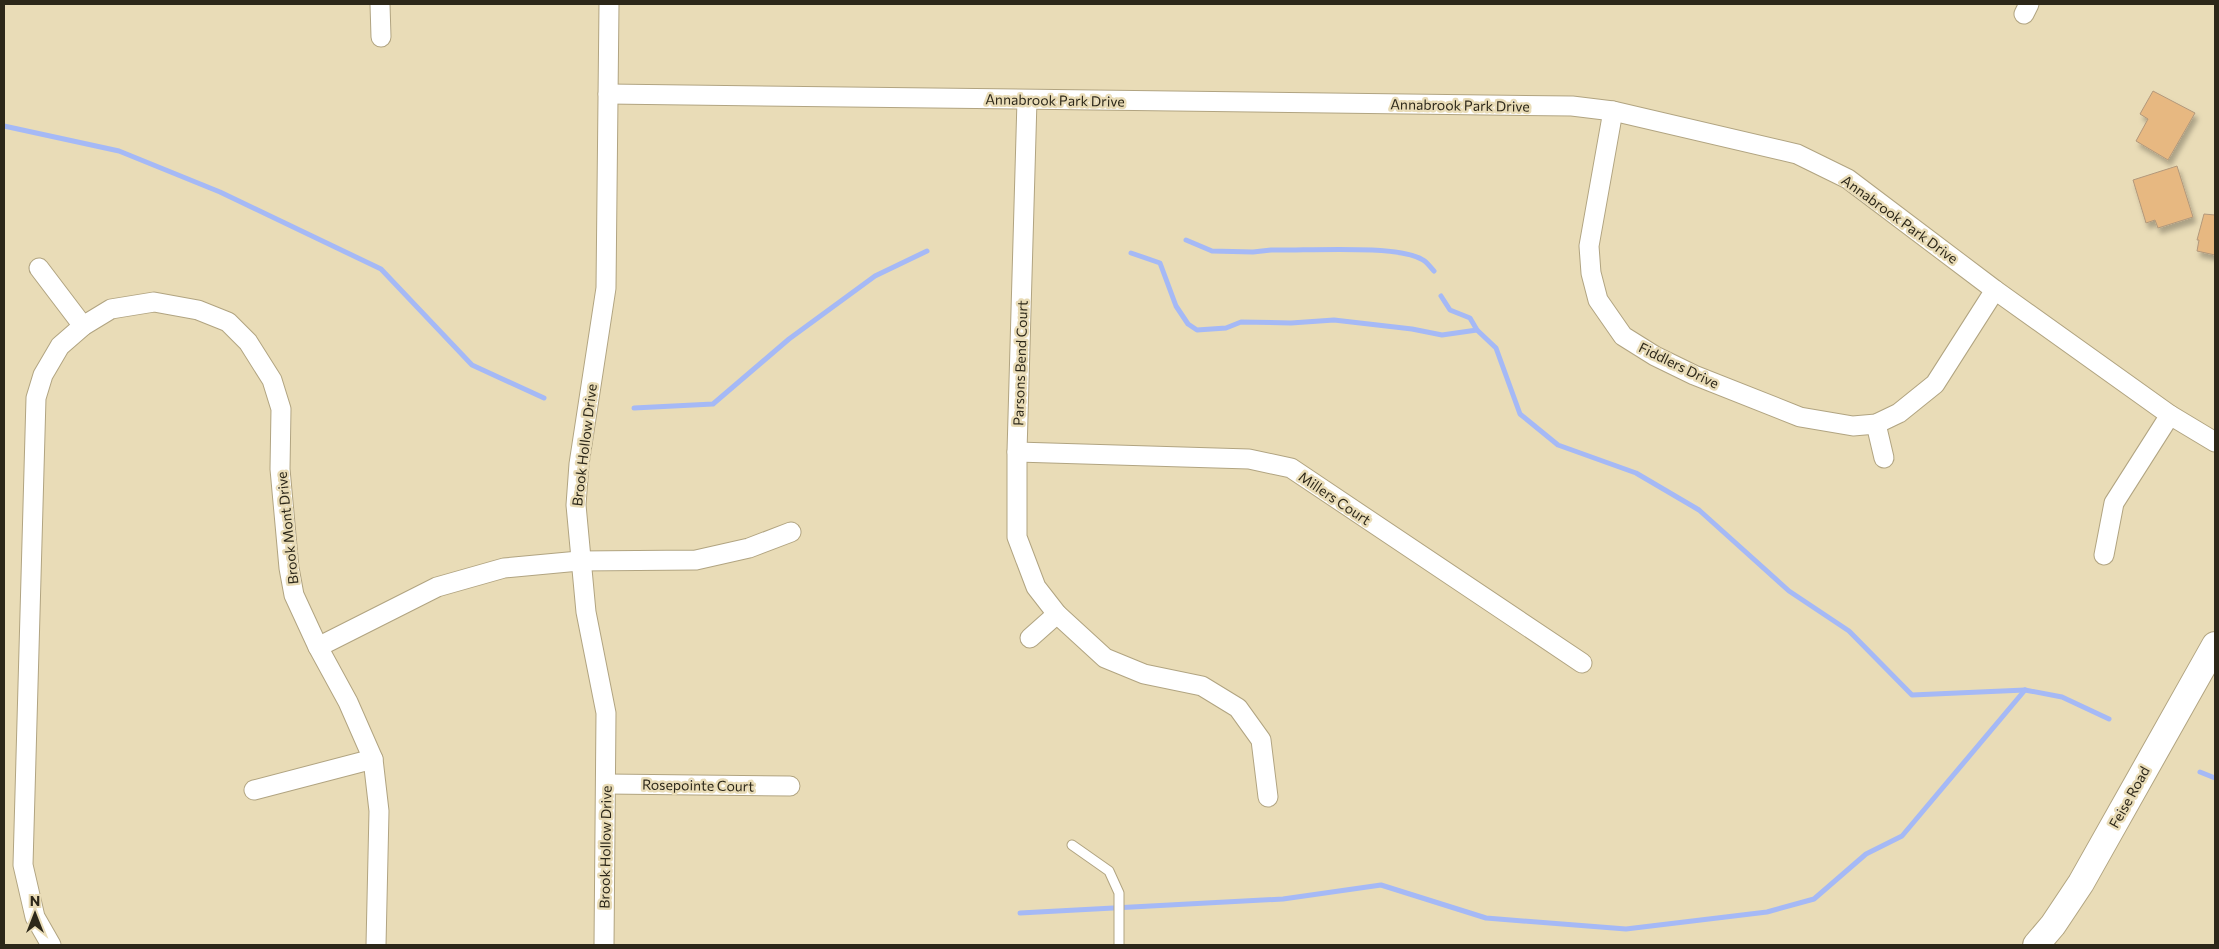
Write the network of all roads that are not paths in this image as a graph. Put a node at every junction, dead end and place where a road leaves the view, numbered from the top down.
1 (380, 4) edge
2 (609, 4) edge
3 (381, 37) dead end
4 (608, 94) junction
5 (1027, 100) junction
6 (1613, 111) junction
7 (39, 268) dead end
8 (1995, 290) junction
9 (83, 326) junction
10 (2170, 415) junction
11 (1876, 424) junction
12 (2215, 442) edge
13 (1017, 452) junction
14 (1884, 458) dead end
15 (791, 532) dead end
16 (2104, 555) dead end
17 (580, 561) junction
18 (1057, 614) junction
19 (1030, 638) dead end
20 (2215, 645) edge
21 (318, 647) junction
22 (1582, 662) dead end
23 (373, 759) junction
24 (607, 784) junction
25 (790, 786) dead end
26 (254, 790) dead end
27 (1268, 796) dead end
28 (1072, 846) dead end
29 (51, 945) edge
30 (376, 945) edge
31 (604, 945) edge
32 (1119, 945) edge
33 (2036, 945) edge

1 - 3 street
2 - 4 street, Brook Hollow Drive
4 - 5 street, Annabrook Park Drive
4 - 17 street, Brook Hollow Drive
5 - 6 street, Annabrook Park Drive
5 - 13 street, Parsons Bend Court
6 - 8 street, Annabrook Park Drive
6 - 11 street, Fiddlers Drive
7 - 9 street
8 - 10 street, Annabrook Park Drive
8 - 11 street, Fiddlers Drive
9 - 21 street, Brook Mont Drive
9 - 29 street, Brook Mont Drive
10 - 12 street, Annabrook Park Drive
10 - 16 street
11 - 14 street
13 - 18 street, Parsons Bend Court
13 - 22 street, Millers Court
15 - 17 street
17 - 21 street
17 - 24 street, Brook Hollow Drive
18 - 19 street
18 - 27 street, Parsons Bend Court
20 - 33 main road, Feise Road
21 - 23 street, Brook Mont Drive
23 - 26 street
23 - 30 street, Brook Mont Drive
24 - 25 street, Rosepointe Court
24 - 31 street, Brook Hollow Drive
28 - 32 lane

